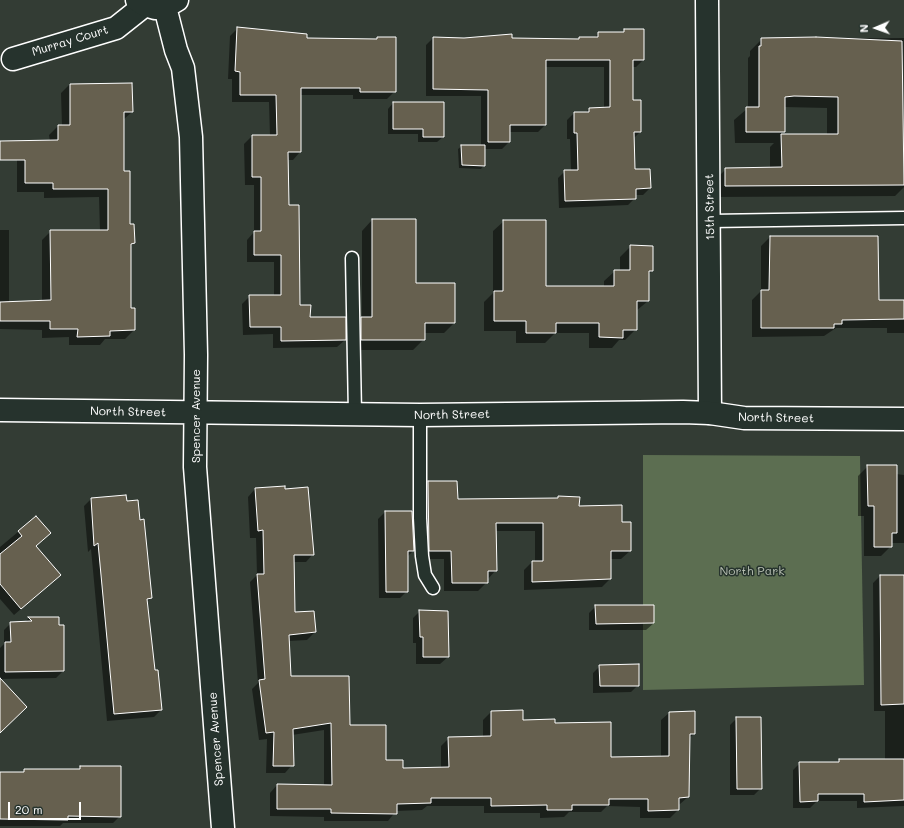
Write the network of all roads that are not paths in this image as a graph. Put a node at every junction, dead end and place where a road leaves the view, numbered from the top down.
1 (707, 0) edge
2 (156, 3) edge
3 (12, 59) dead end
4 (904, 218) edge
5 (710, 220) junction
6 (352, 258) dead end
7 (0, 410) edge
8 (195, 413) junction
9 (710, 413) junction
10 (355, 414) junction
11 (420, 415) junction
12 (904, 419) edge
13 (433, 588) dead end
14 (223, 828) edge

1 - 5 street, 15th Street
2 - 3 street, Murray Court
2 - 8 street, Spencer Avenue
4 - 5 lane
5 - 9 street, 15th Street
6 - 10 lane
7 - 8 street, North Street
8 - 10 street, North Street
8 - 14 street, Spencer Avenue
9 - 11 street, North Street
9 - 12 street, North Street
10 - 11 street, North Street
11 - 13 lane

